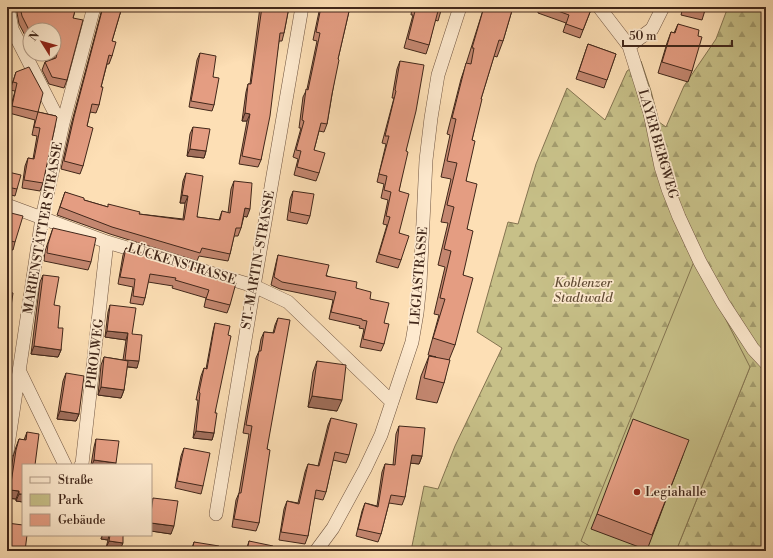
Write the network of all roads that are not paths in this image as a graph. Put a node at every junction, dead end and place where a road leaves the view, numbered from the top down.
1 (8, 7) edge
2 (94, 7) edge
3 (302, 7) edge
4 (460, 7) edge
5 (599, 7) edge
6 (663, 7) edge
7 (629, 46) junction
8 (63, 123) junction
9 (7, 205) edge
10 (42, 218) junction
11 (107, 242) junction
12 (254, 286) junction
13 (766, 363) edge
14 (19, 370) junction
15 (392, 402) junction
16 (7, 452) edge
17 (65, 464) edge
18 (82, 464) edge
19 (216, 514) dead end
20 (316, 551) edge

1 - 8 street
2 - 8 street, MARIENSTÄTTER STRASSE
3 - 12 street, ST.-MARTIN-STRASSE
4 - 15 street, LEGIASTRASSE
5 - 7 street
6 - 7 street
7 - 13 street, LAYER BERGWEG
8 - 10 street, MARIENSTÄTTER STRASSE
9 - 10 street, LÜCKENSTRASSE
10 - 11 street, LÜCKENSTRASSE
10 - 14 street, MARIENSTÄTTER STRASSE
11 - 12 street, LÜCKENSTRASSE
11 - 18 street, PIROLWEG
12 - 15 street, LÜCKENSTRASSE
12 - 19 street, ST.-MARTIN-STRASSE
14 - 16 street, MARIENSTÄTTER STRASSE
14 - 17 street
15 - 20 street, LEGIASTRASSE

